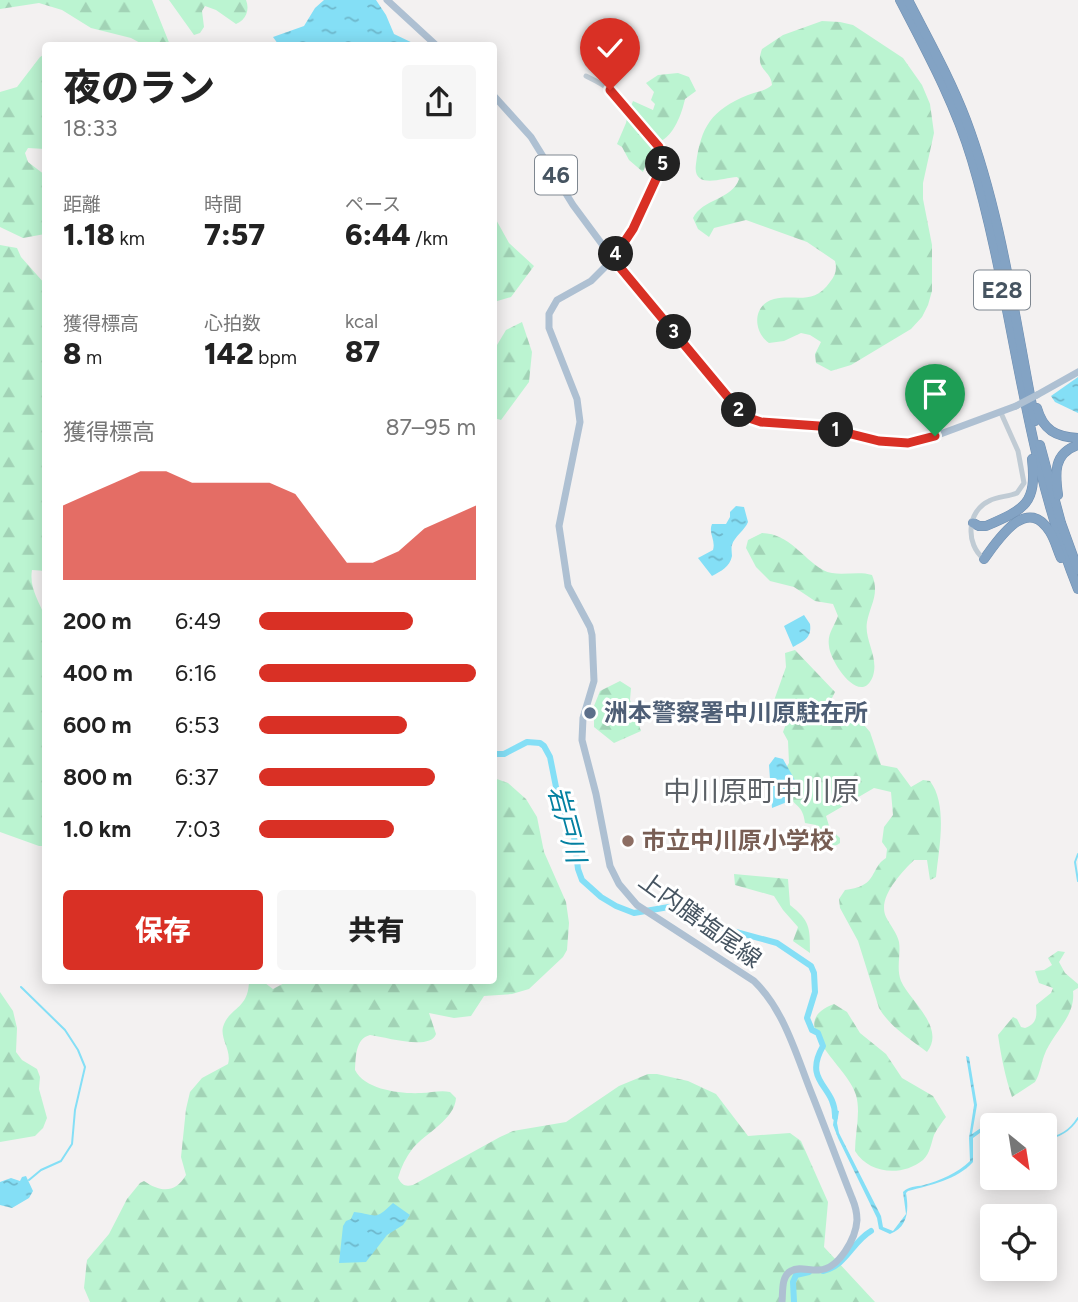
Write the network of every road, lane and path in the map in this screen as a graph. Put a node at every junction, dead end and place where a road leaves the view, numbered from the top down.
1 (387, 0) edge
2 (900, 0) edge
3 (908, 0) edge
4 (433, 42) edge
5 (586, 76) dead end
6 (497, 99) edge
7 (613, 259) junction
8 (1015, 321) junction
9 (1013, 347) junction
10 (1078, 372) edge
11 (1001, 413) junction
12 (1078, 438) edge
13 (1078, 445) edge
14 (973, 523) junction
15 (984, 559) joint
16 (1078, 568) edge
17 (1078, 592) edge
18 (782, 1302) edge

1 - 4 main road
2 - 9 highway, E28
3 - 8 highway, E28
5 - 7 street
6 - 7 main road, 46
7 - 11 main road, 46
7 - 18 main road, 上内膳塩尾線
8 - 12 highway
8 - 16 highway, E28
9 - 14 highway
9 - 17 highway, E28
10 - 11 main road, 46, bridge
11 - 14 street
13 - 16 highway
14 - 15 street
15 - 17 highway

